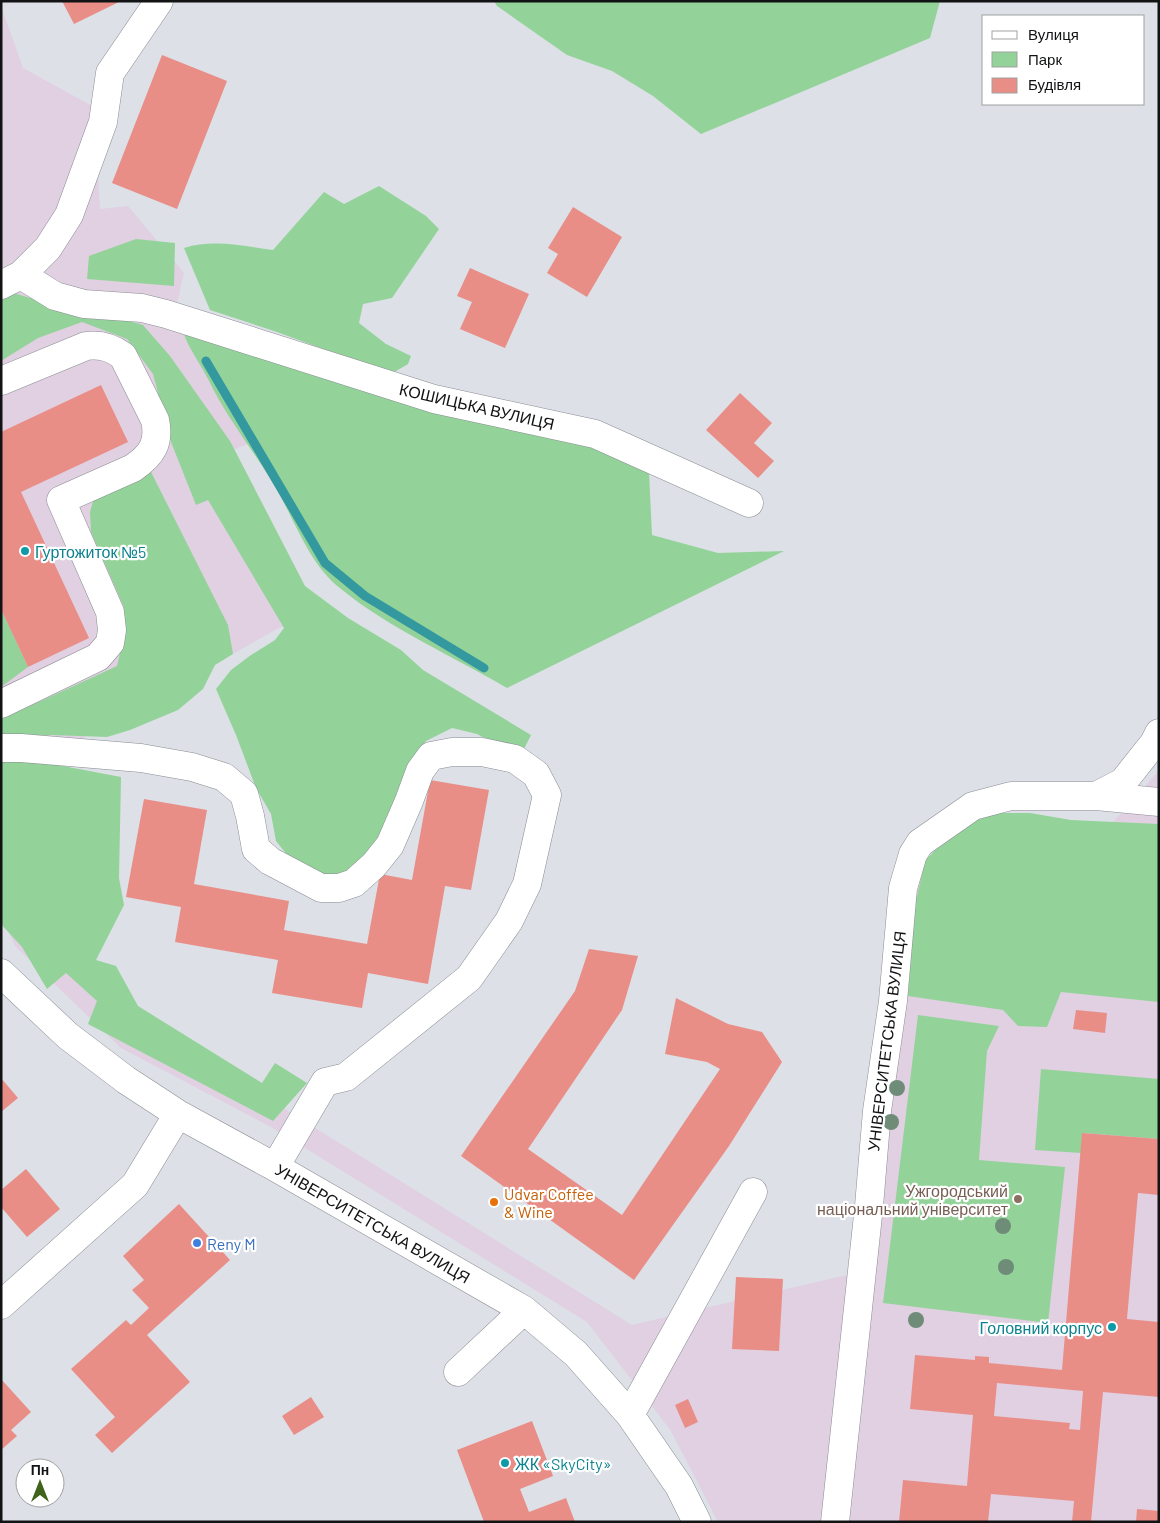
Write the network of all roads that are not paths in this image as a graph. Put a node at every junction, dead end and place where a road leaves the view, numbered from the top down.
1 (159, 1) edge
2 (11, 280) edge
3 (1, 381) edge
4 (749, 503) dead end
5 (1, 704) edge
6 (1159, 733) edge
7 (1, 748) edge
8 (1096, 796) junction
9 (1159, 802) edge
10 (1, 973) edge
11 (178, 1114) junction
12 (275, 1167) junction
13 (753, 1192) dead end
14 (1, 1305) edge
15 (524, 1310) junction
16 (458, 1372) dead end
17 (630, 1415) junction
18 (698, 1522) edge
19 (835, 1522) edge

1 - 2 street
2 - 4 street, КОШИЦЬКА ВУЛИЦЯ
3 - 5 street
6 - 8 street, УНІВЕРСИТЕТСЬКА ВУЛИЦЯ
7 - 12 street
8 - 9 street
8 - 19 street, УНІВЕРСИТЕТСЬКА ВУЛИЦЯ
10 - 11 street, УНІВЕРСИТЕТСЬКА ВУЛИЦЯ
11 - 12 street, УНІВЕРСИТЕТСЬКА ВУЛИЦЯ
11 - 14 street
12 - 15 street, УНІВЕРСИТЕТСЬКА ВУЛИЦЯ
13 - 17 street
15 - 16 street
15 - 17 street, УНІВЕРСИТЕТСЬКА ВУЛИЦЯ
17 - 18 street, УНІВЕРСИТЕТСЬКА ВУЛИЦЯ

